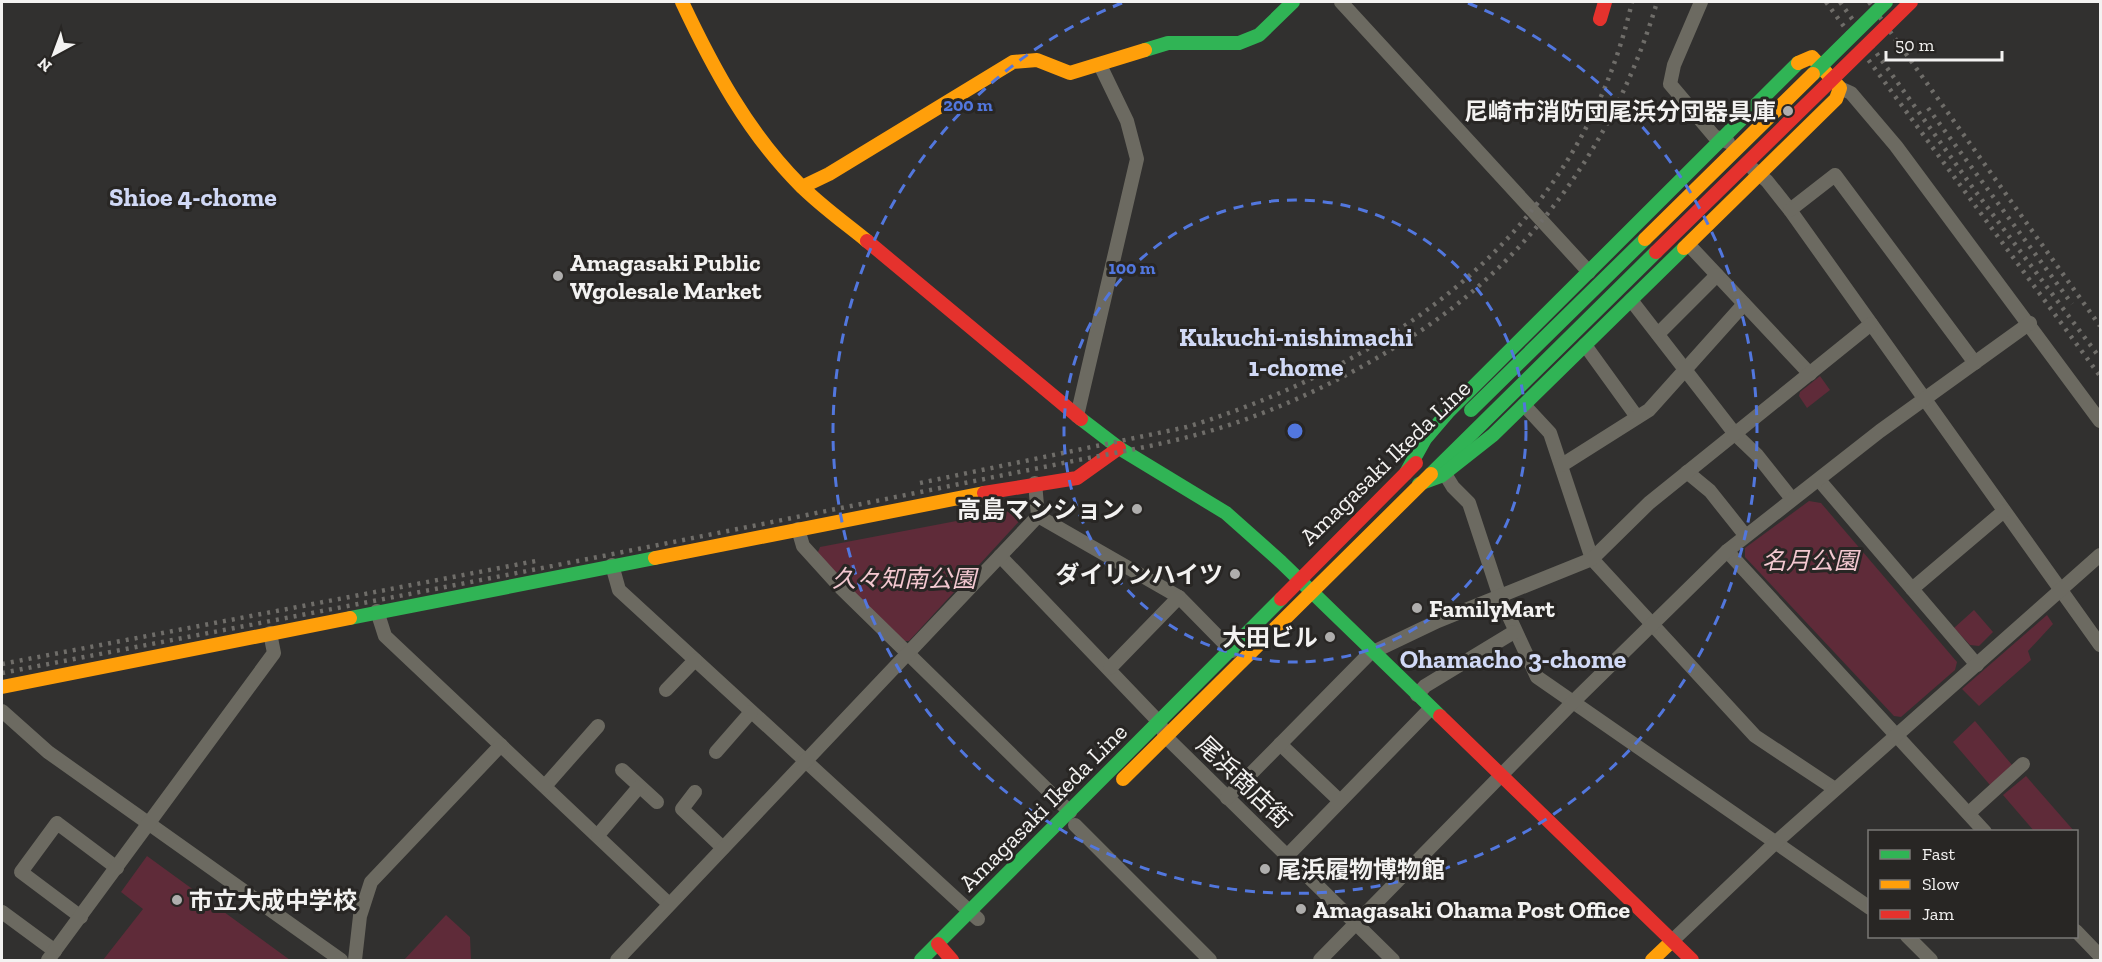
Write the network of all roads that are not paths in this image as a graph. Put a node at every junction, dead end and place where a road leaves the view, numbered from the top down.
1 (682, 2) edge
2 (1293, 2) edge
3 (1341, 2) edge
4 (1605, 2) edge
5 (1701, 2) edge
6 (1886, 2) edge
7 (1911, 2) edge
8 (1600, 19) dead end
9 (1100, 66) junction
10 (1840, 88) junction
11 (1723, 139) junction
12 (1759, 175) junction
13 (802, 188) junction
14 (1790, 210) junction
15 (1688, 244) junction
16 (1588, 272) junction
17 (1717, 275) junction
18 (1631, 300) junction
19 (1744, 304) junction
20 (2030, 323) junction
21 (1871, 324) junction
22 (1658, 334) junction
23 (1585, 345) junction
24 (1975, 363) junction
25 (1686, 370) junction
26 (1810, 374) junction
27 (1924, 399) junction
28 (1524, 405) junction
29 (1077, 416) junction
30 (1637, 417) junction
31 (2100, 421) edge
32 (1735, 434) junction
33 (1119, 448) junction
34 (1562, 465) junction
35 (1687, 472) junction
36 (1406, 473) junction
37 (1445, 474) junction
38 (1819, 480) junction
39 (1035, 483) junction
40 (1419, 484) junction
41 (1792, 499) junction
42 (2004, 511) junction
43 (1038, 516) junction
44 (798, 529) junction
45 (1746, 535) junction
46 (1727, 551) junction
47 (2100, 555) edge
48 (1000, 556) junction
49 (1592, 559) junction
50 (612, 565) junction
51 (1298, 580) junction
52 (1912, 589) junction
53 (2061, 590) junction
54 (1312, 593) junction
55 (1179, 597) junction
56 (1500, 597) junction
57 (377, 611) junction
58 (1653, 623) junction
59 (1514, 632) junction
60 (270, 633) junction
61 (2100, 645) edge
62 (1232, 651) junction
63 (1372, 652) junction
64 (906, 654) junction
65 (695, 660) junction
66 (1977, 665) junction
67 (1110, 668) junction
68 (2, 687) edge
69 (666, 690) dead end
70 (1417, 694) junction
71 (1573, 702) junction
72 (1431, 708) junction
73 (2, 711) edge
74 (751, 712) junction
75 (1159, 722) junction
76 (598, 726) dead end
77 (1897, 735) junction
78 (1166, 737) junction
79 (1280, 744) junction
80 (501, 745) junction
81 (716, 752) dead end
82 (806, 761) junction
83 (2023, 764) dead end
84 (622, 770) dead end
85 (1500, 776) junction
86 (1117, 785) dead end
87 (544, 786) junction
88 (639, 787) junction
89 (1835, 789) junction
90 (695, 792) dead end
91 (1227, 798) junction
92 (1100, 801) dead end
93 (1340, 801) junction
94 (657, 802) dead end
95 (1969, 813) junction
96 (1073, 819) junction
97 (148, 824) junction
98 (1984, 830) edge
99 (598, 835) junction
100 (1775, 843) junction
101 (723, 848) junction
102 (1287, 856) junction
103 (117, 868) junction
104 (669, 904) junction
105 (1868, 907) edge
106 (2, 912) edge
107 (974, 916) junction
108 (81, 917) junction
109 (1356, 924) junction
110 (2078, 933) edge
111 (1909, 938) edge
112 (1671, 941) junction
113 (943, 954) edge
114 (51, 956) edge
115 (2100, 956) edge
116 (341, 960) edge
117 (355, 960) edge
118 (617, 960) edge
119 (921, 960) edge
120 (1210, 960) edge
121 (1320, 960) edge
122 (1393, 960) edge
123 (1652, 960) edge
124 (1692, 960) edge
125 (1931, 960) edge

1 - 13 main road
2 - 9 main road
3 - 16 street
4 - 8 main road
5 - 11 street
6 - 36 main road, Amagasaki Ikeda Line, bridge
7 - 40 main road, Amagasaki Ikeda Line, bridge
9 - 13 main road
9 - 29 street
10 - 11 main road
10 - 12 main road
10 - 20 street
11 - 12 street
11 - 16 main road
12 - 14 street
12 - 15 main road
13 - 29 main road
14 - 21 street
14 - 24 street
15 - 17 street
15 - 18 main road
16 - 36 main road
17 - 19 street
17 - 22 street
18 - 22 street
18 - 23 main road
19 - 25 street
19 - 26 street
20 - 24 street
20 - 31 street
21 - 26 street
21 - 27 street
22 - 25 street
23 - 28 main road
23 - 30 street
24 - 27 street
25 - 30 street
25 - 32 street
26 - 32 street
27 - 38 street
27 - 42 street
28 - 34 street
28 - 37 main road
29 - 33 main road
30 - 34 street
32 - 35 street
32 - 41 street
33 - 39 main road
33 - 51 main road
34 - 49 street
35 - 45 street
35 - 49 street
36 - 51 main road, Amagasaki Ikeda Line
37 - 40 main road
37 - 56 street
38 - 41 street
38 - 52 street
39 - 43 street
39 - 44 main road
40 - 54 main road, Amagasaki Ikeda Line
41 - 45 street
42 - 52 street
42 - 53 street
43 - 48 street
43 - 55 street
44 - 50 main road
44 - 64 street
45 - 46 street
46 - 58 street
46 - 77 street
47 - 53 street
48 - 64 street
48 - 67 street, 尾浜商店街
49 - 56 street
49 - 58 street
50 - 57 main road
50 - 65 street
51 - 54 main road
51 - 62 main road, Amagasaki Ikeda Line
52 - 66 street
53 - 61 street
53 - 66 street
54 - 63 main road
54 - 78 main road, Amagasaki Ikeda Line
55 - 62 street
55 - 67 street
56 - 59 street
56 - 63 street
57 - 60 main road
57 - 80 street
58 - 71 street
58 - 89 street
59 - 70 street
59 - 71 street
60 - 68 main road
60 - 97 street
62 - 75 main road, Amagasaki Ikeda Line
63 - 70 main road
63 - 79 street
64 - 82 street
64 - 96 street
65 - 69 street
65 - 74 street
66 - 77 street
67 - 75 street, 尾浜商店街
70 - 72 main road
71 - 85 street
71 - 100 street
72 - 85 main road
72 - 93 street
73 - 97 street
74 - 81 street
74 - 82 street
75 - 78 street, 尾浜商店街
75 - 96 main road, Amagasaki Ikeda Line
76 - 87 street
77 - 89 street
77 - 95 street
78 - 86 main road, Amagasaki Ikeda Line
78 - 91 street, 尾浜商店街
79 - 91 street
79 - 93 street
80 - 87 street
80 - 117 street
82 - 101 street
82 - 107 street
83 - 95 street
84 - 88 street
85 - 109 street
85 - 112 main road
87 - 99 street
88 - 94 street
88 - 99 street
89 - 100 street
90 - 101 street
91 - 102 street, 尾浜商店街
92 - 96 main road, Amagasaki Ikeda Line
93 - 102 street
95 - 98 street
96 - 107 main road, Amagasaki Ikeda Line
96 - 120 street
97 - 103 street
97 - 116 street
99 - 104 street
100 - 105 street
100 - 112 street
101 - 104 street
102 - 109 street, 尾浜商店街
103 - 108 street
103 - 108 street
104 - 118 street
106 - 114 street
107 - 113 main road, Amagasaki Ikeda Line
108 - 114 street
109 - 121 street
109 - 122 street, 尾浜商店街
110 - 115 street
111 - 125 street
112 - 123 main road
112 - 124 main road
113 - 119 main road, Amagasaki Ikeda Line

